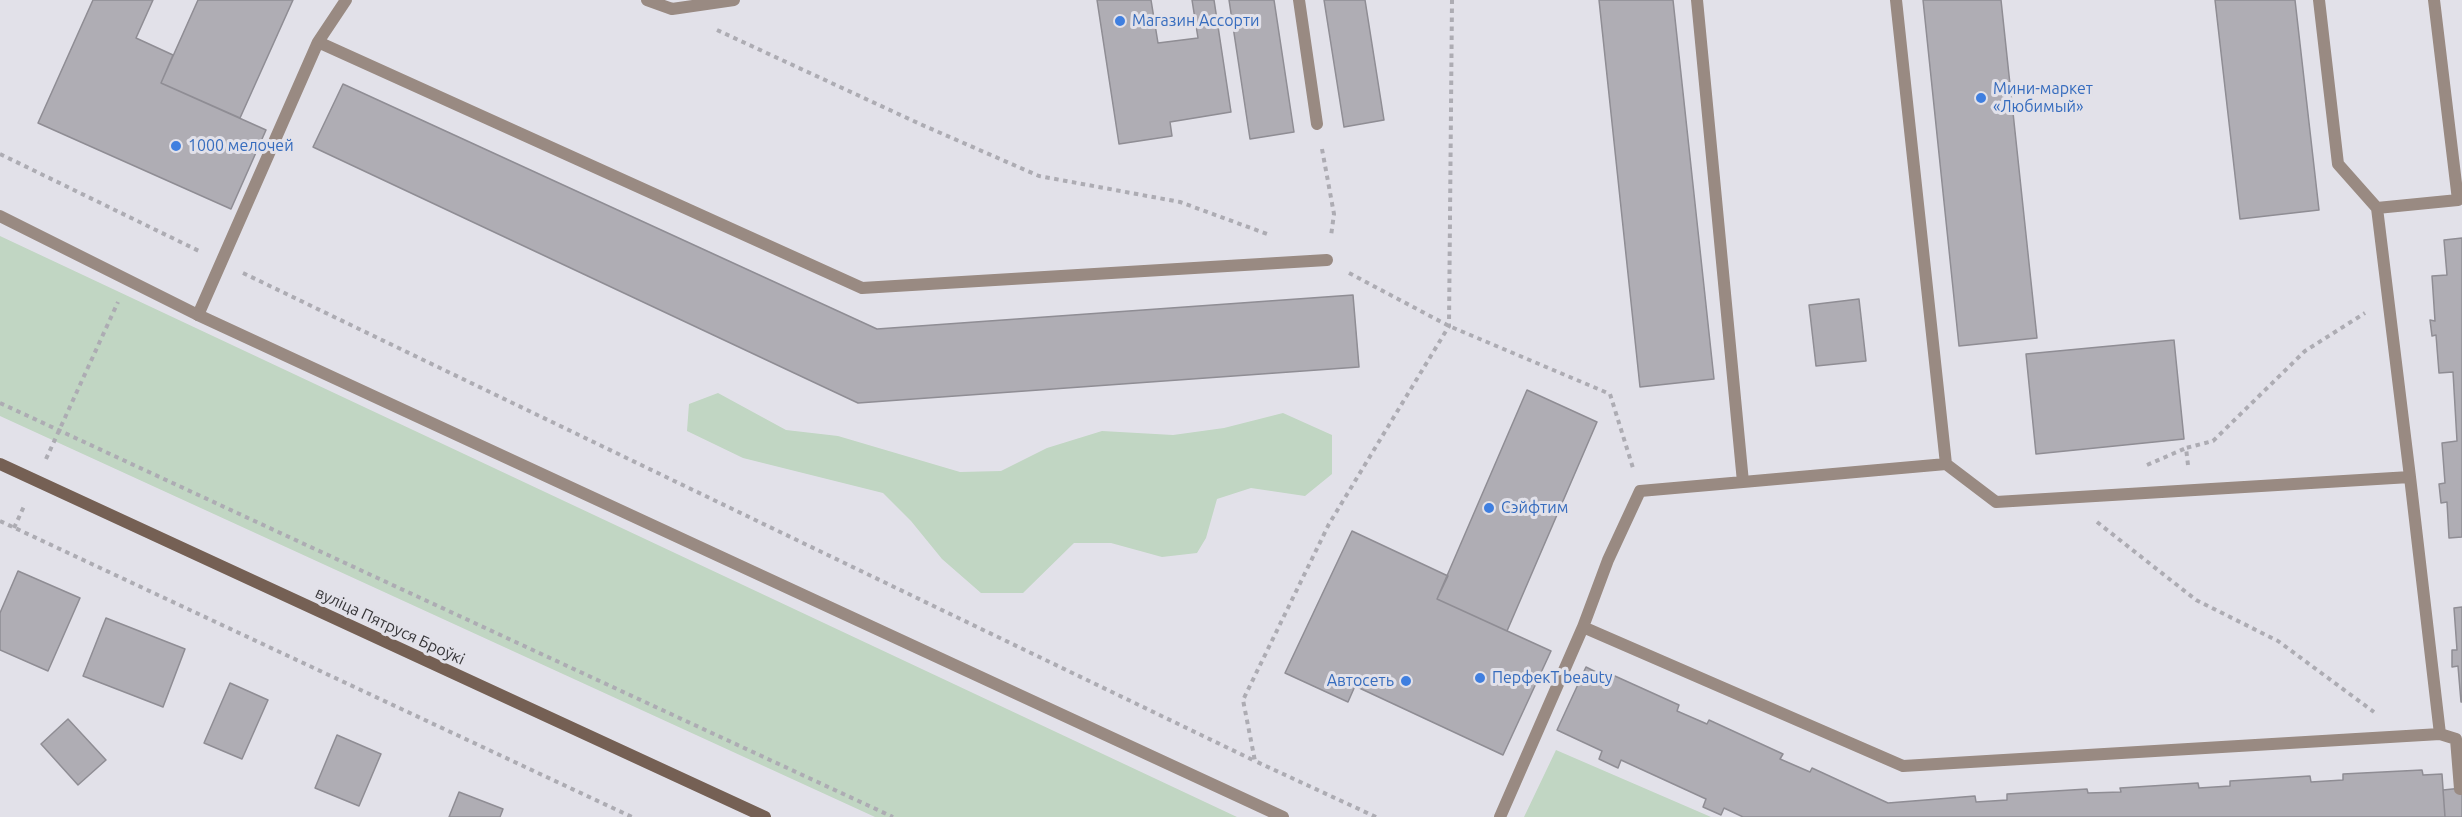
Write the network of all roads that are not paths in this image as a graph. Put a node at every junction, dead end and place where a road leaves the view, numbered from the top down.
1 (346, 0) edge
2 (647, 0) edge
3 (734, 0) edge
4 (1299, 0) edge
5 (1696, 0) edge
6 (1896, 0) edge
7 (2319, 0) edge
8 (2434, 0) edge
9 (318, 42) junction
10 (1317, 124) road end
11 (2460, 200) edge
12 (2377, 208) junction
13 (0, 216) edge
14 (1327, 261) road end
15 (198, 315) junction
16 (0, 464) edge
17 (1946, 464) junction
18 (2410, 477) junction
19 (1743, 482) junction
20 (1583, 627) junction
21 (2440, 734) junction
22 (2460, 789) dead end
23 (765, 817) edge
24 (1283, 817) edge
25 (1500, 817) edge

1 - 9 street
2 - 3 street
4 - 10 street
5 - 19 street
6 - 17 street
7 - 12 street
8 - 11 street
9 - 14 street
9 - 15 street
11 - 12 street
12 - 18 street
13 - 15 street
15 - 24 street
16 - 23 main road, вуліца Пятруся Броўкі
17 - 18 street
17 - 19 street
18 - 21 street
19 - 20 street
20 - 21 street
20 - 25 street
21 - 22 street

